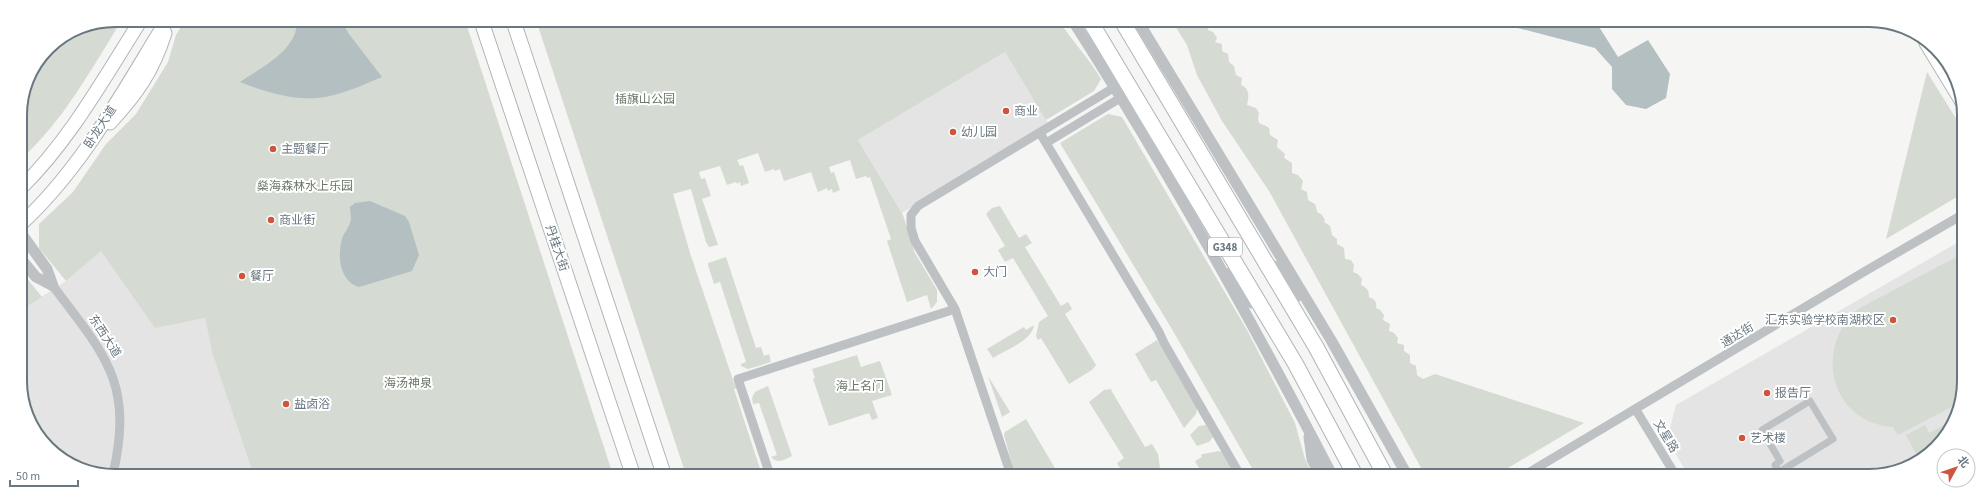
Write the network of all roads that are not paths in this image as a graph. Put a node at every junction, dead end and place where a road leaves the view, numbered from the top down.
1 (137, 27) edge
2 (166, 27) edge
3 (483, 27) edge
4 (515, 27) edge
5 (1077, 27) edge
6 (1094, 27) edge
7 (1126, 27) edge
8 (1130, 27) edge
9 (1142, 27) edge
10 (1103, 40) junction
11 (1935, 57) edge
12 (1150, 66) junction
13 (1950, 83) edge
14 (1115, 87) junction
15 (1122, 97) junction
16 (1040, 133) junction
17 (1046, 143) junction
18 (1167, 174) junction
19 (27, 181) edge
20 (27, 218) edge
21 (1957, 218) edge
22 (1248, 231) junction
23 (1201, 232) junction
24 (27, 241) edge
25 (27, 266) edge
26 (53, 286) junction
27 (955, 309) junction
28 (1331, 340) junction
29 (1295, 363) junction
30 (1636, 410) junction
31 (1307, 427) junction
32 (114, 469) edge
33 (632, 469) edge
34 (662, 469) edge
35 (768, 469) edge
36 (1009, 469) edge
37 (1237, 469) edge
38 (1317, 469) edge
39 (1329, 469) edge
40 (1352, 469) edge
41 (1382, 469) edge
42 (1404, 469) edge
43 (1537, 469) edge
44 (1672, 469) edge
45 (1777, 469) edge
46 (1784, 469) edge

1 - 19 main road, 卧龙大道
2 - 20 main road, 卧龙大道
3 - 33 main road, 丹桂大街
4 - 34 main road
5 - 14 street
6 - 10 highway, G348
7 - 12 highway, G348
8 - 12 street
9 - 28 street
10 - 18 street
10 - 29 highway, G348
11 - 13 main road
12 - 22 highway, G348
14 - 15 street
14 - 16 street
15 - 17 street
15 - 18 street
16 - 17 street
16 - 27 street
17 - 37 street
18 - 23 street
21 - 30 street, 通达街
22 - 28 street
22 - 41 highway, G348
23 - 29 street
23 - 31 street
24 - 26 street
25 - 26 street, 东西大道
26 - 32 street, 东西大道
27 - 35 street
27 - 36 street
28 - 42 street
29 - 40 highway, G348
30 - 43 street, 通达街
30 - 44 street, 文星路
31 - 38 street
31 - 39 street
45 - 46 street

